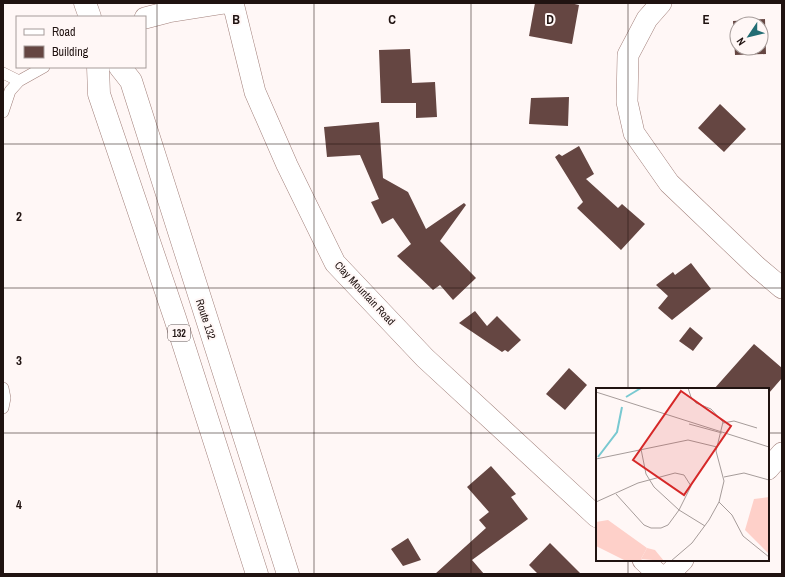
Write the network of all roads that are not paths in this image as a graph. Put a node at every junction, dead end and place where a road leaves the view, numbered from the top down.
1 (85, 3) edge
2 (224, 3) edge
3 (233, 3) edge
4 (661, 3) edge
5 (90, 16) edge
6 (146, 18) edge
7 (42, 68) edge
8 (98, 68) edge
9 (121, 68) edge
10 (3, 73) edge
11 (19, 81) junction
12 (3, 112) edge
13 (782, 288) edge
14 (3, 388) edge
15 (3, 408) edge
16 (782, 453) edge
17 (769, 468) edge
18 (596, 516) edge
19 (644, 561) edge
20 (681, 561) edge
21 (257, 574) edge
22 (288, 574) edge
23 (658, 574) edge
24 (669, 574) edge

1 - 5 highway
2 - 6 street
3 - 18 street, Clay Mountain Road
4 - 13 street
7 - 11 lane
8 - 21 highway, 132
9 - 22 highway, Route 132
10 - 11 lane
11 - 12 lane
14 - 15 lane
16 - 17 street
19 - 23 street
20 - 24 street

